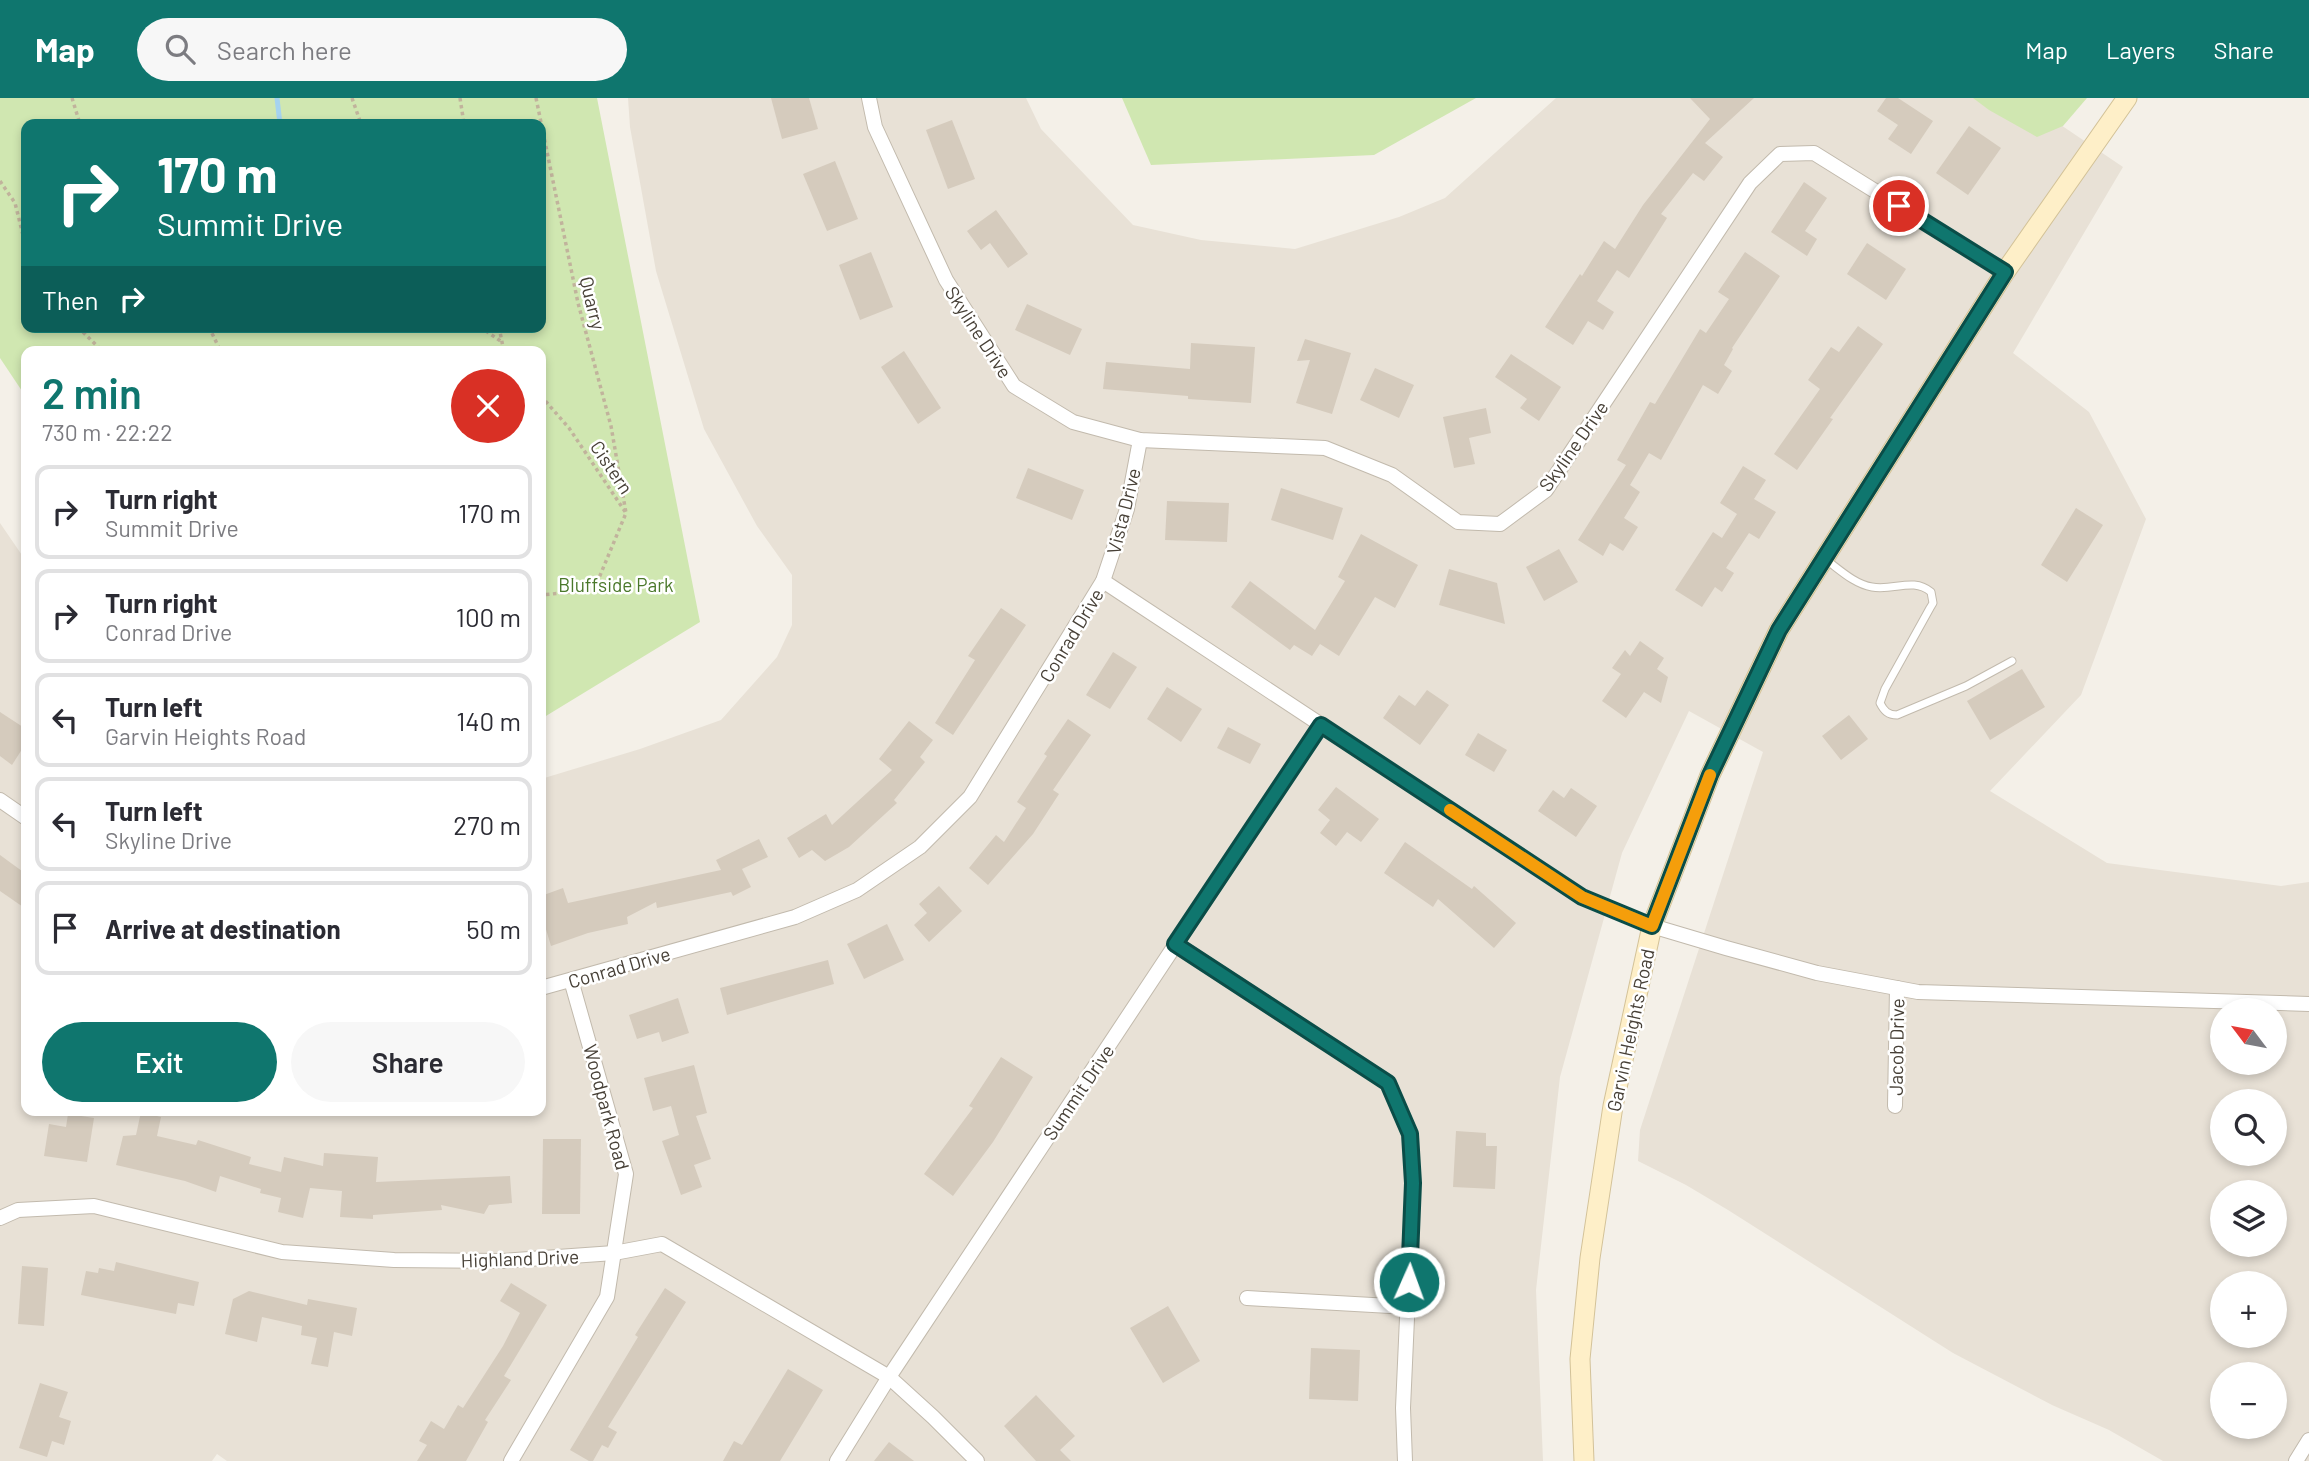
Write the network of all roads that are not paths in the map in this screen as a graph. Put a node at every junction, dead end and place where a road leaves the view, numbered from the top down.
1 (869, 98) edge
2 (2127, 98) edge
3 (2005, 272) junction
4 (1140, 440) junction
5 (1824, 558) junction
6 (1104, 581) junction
7 (2012, 661) dead end
8 (1321, 725) junction
9 (0, 800) edge
10 (21, 815) edge
11 (1652, 926) junction
12 (1175, 944) junction
13 (571, 980) junction
14 (546, 987) edge
15 (1897, 988) junction
16 (2309, 1004) edge
17 (1895, 1106) dead end
18 (0, 1218) edge
19 (614, 1253) junction
20 (1247, 1298) dead end
21 (1408, 1307) junction
22 (889, 1377) junction
23 (2309, 1440) edge
24 (511, 1461) edge
25 (837, 1461) edge
26 (977, 1461) edge
27 (1405, 1461) edge
28 (1584, 1461) edge
29 (2296, 1461) edge

1 - 4 street, Skyline Drive
2 - 3 main road, Garvin Heights Road
3 - 4 street, Skyline Drive
3 - 5 main road, Garvin Heights Road
4 - 6 street, Vista Drive
5 - 7 lane
5 - 11 main road, Garvin Heights Road
6 - 8 street, Conrad Drive
6 - 13 street, Conrad Drive
8 - 11 street, Conrad Drive
8 - 12 street, Summit Drive
9 - 10 street
11 - 15 street, Conrad Drive
11 - 28 main road, Garvin Heights Road
12 - 21 street
12 - 22 street, Summit Drive
13 - 14 street, Conrad Drive
13 - 19 street, Woodpark Road
15 - 16 street, Conrad Drive
15 - 17 street, Jacob Drive
18 - 19 street, Highland Drive
19 - 22 street, Highland Drive
19 - 24 street, Woodpark Road
20 - 21 street
21 - 27 street
22 - 25 street, Summit Drive
22 - 26 street, Highland Drive
23 - 29 street

